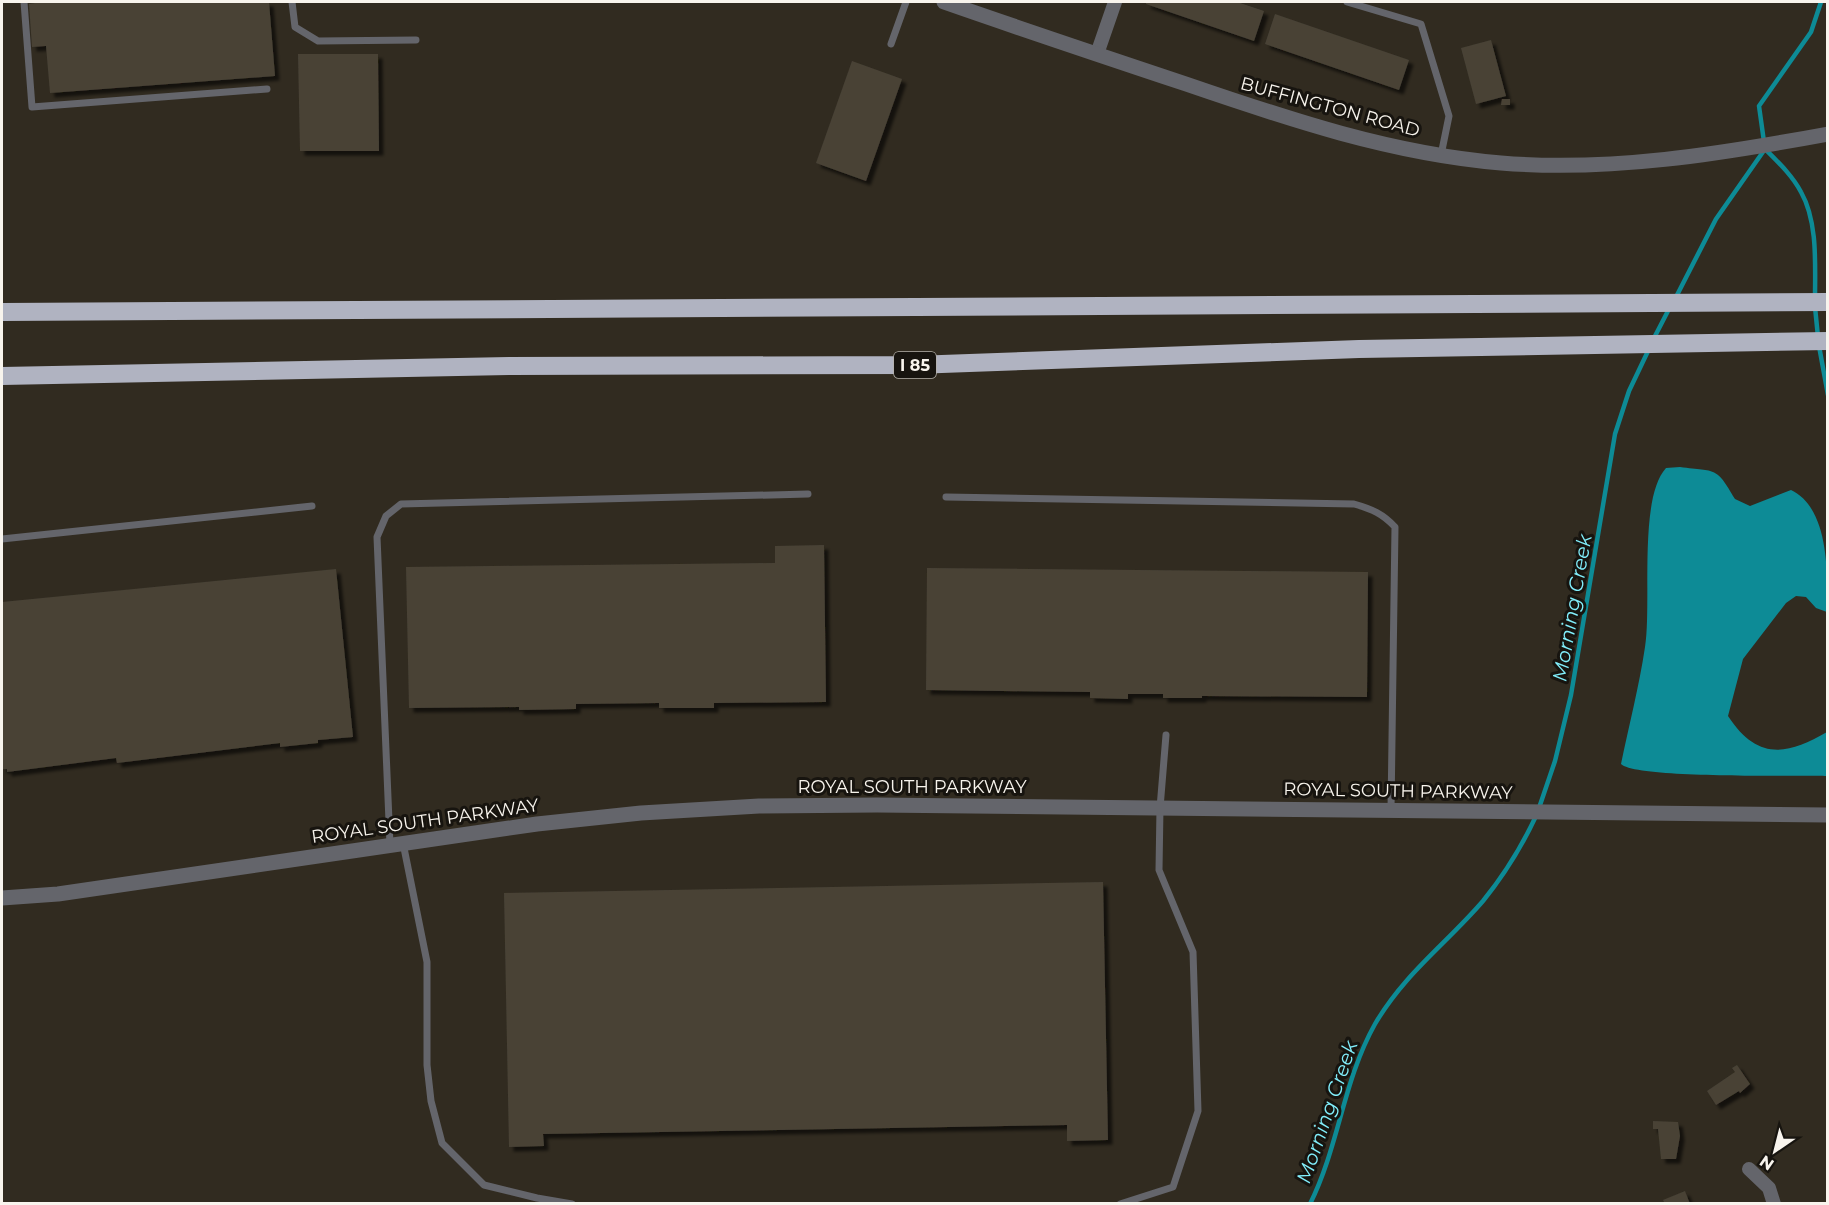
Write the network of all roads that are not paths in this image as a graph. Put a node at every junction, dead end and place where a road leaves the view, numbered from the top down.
1 (24, 2) edge
2 (292, 2) edge
3 (906, 2) edge
4 (944, 2) edge
5 (1114, 2) edge
6 (1347, 2) edge
7 (416, 40) dead end
8 (891, 44) dead end
9 (1097, 54) junction
10 (267, 89) dead end
11 (1827, 134) edge
12 (1441, 155) junction
13 (1827, 302) edge
14 (2, 312) edge
15 (1827, 341) edge
16 (2, 376) edge
17 (808, 494) dead end
18 (946, 497) dead end
19 (312, 506) dead end
20 (2, 539) edge
21 (1166, 735) dead end
22 (1160, 808) junction
23 (1391, 810) junction
24 (1827, 815) edge
25 (396, 844) junction
26 (2, 898) edge
27 (1749, 1169) dead end
28 (572, 1203) edge
29 (1120, 1203) edge
30 (1774, 1203) edge

1 - 10 lane
2 - 7 lane
3 - 8 lane
4 - 9 street, BUFFINGTON ROAD
5 - 9 street
6 - 12 lane
9 - 12 street, BUFFINGTON ROAD
11 - 12 street, BUFFINGTON ROAD
13 - 14 highway
15 - 16 highway, I 85
17 - 25 lane
18 - 23 lane
19 - 20 lane
21 - 22 lane
22 - 23 street, ROYAL SOUTH PARKWAY
22 - 25 street, ROYAL SOUTH PARKWAY
22 - 29 lane
23 - 24 street, ROYAL SOUTH PARKWAY
25 - 26 street, ROYAL SOUTH PARKWAY
25 - 28 lane
27 - 30 street

